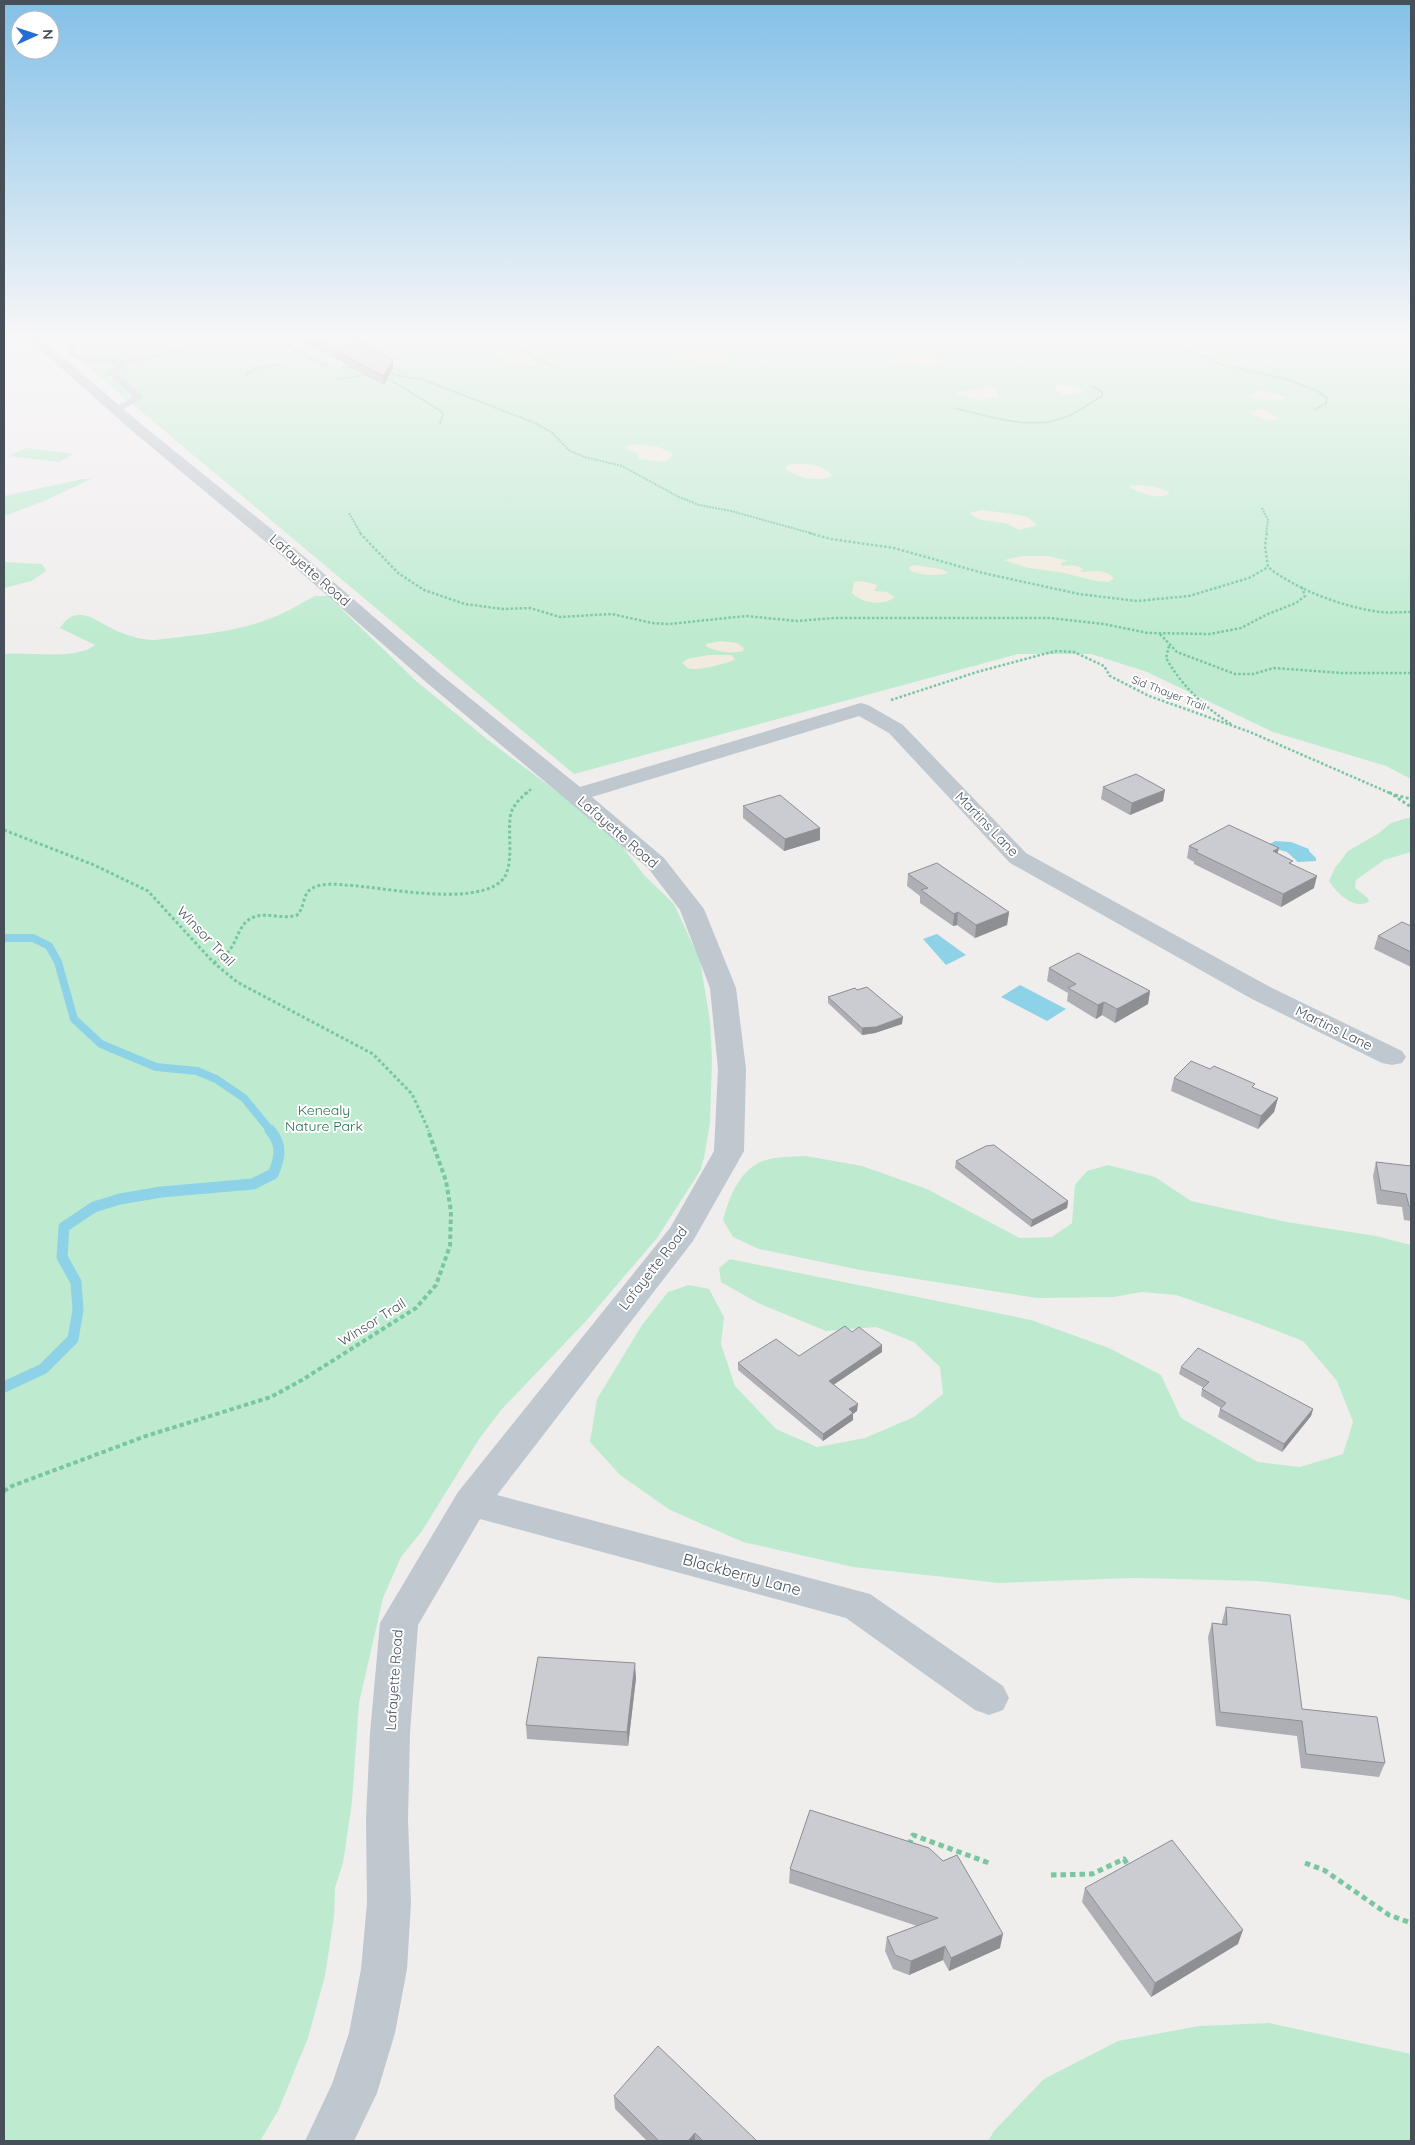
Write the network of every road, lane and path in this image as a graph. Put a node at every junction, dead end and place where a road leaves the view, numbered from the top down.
1 (148, 435) edge
2 (554, 435) edge
3 (1262, 508) dead end
4 (349, 513) dead end
5 (1268, 567) junction
6 (1301, 586) junction
7 (1411, 612) edge
8 (1160, 634) junction
9 (1169, 646) junction
10 (1411, 673) edge
11 (861, 709) junction
12 (1239, 728) junction
13 (565, 787) junction
14 (1393, 794) junction
15 (1411, 799) edge
16 (1411, 807) edge
17 (4, 830) edge
18 (214, 963) junction
19 (1392, 1056) dead end
20 (4, 1491) edge
21 (471, 1502) junction
22 (989, 1698) dead end
23 (908, 1848) edge
24 (989, 1863) dead end
25 (1305, 1863) dead end
26 (1133, 1873) edge
27 (1051, 1875) dead end
28 (1411, 1924) edge
29 (329, 2141) edge

1 - 13 street, Lafayette Road
2 - 5 path
3 - 5 path
4 - 8 path
5 - 6 path
6 - 7 path
6 - 8 path
8 - 9 path
9 - 10 path
9 - 12 path
11 - 12 path, Sid Thayer Trail
11 - 13 street
11 - 19 street, Martins Lane
12 - 14 path, Sid Thayer Trail
13 - 18 path
13 - 21 street, Lafayette Road
14 - 15 path
14 - 16 path, Sid Thayer Trail
17 - 18 path, Winsor Trail
18 - 20 path, Winsor Trail
21 - 22 street, Blackberry Lane
21 - 29 street, Lafayette Road
23 - 24 path
25 - 28 path
26 - 27 path

